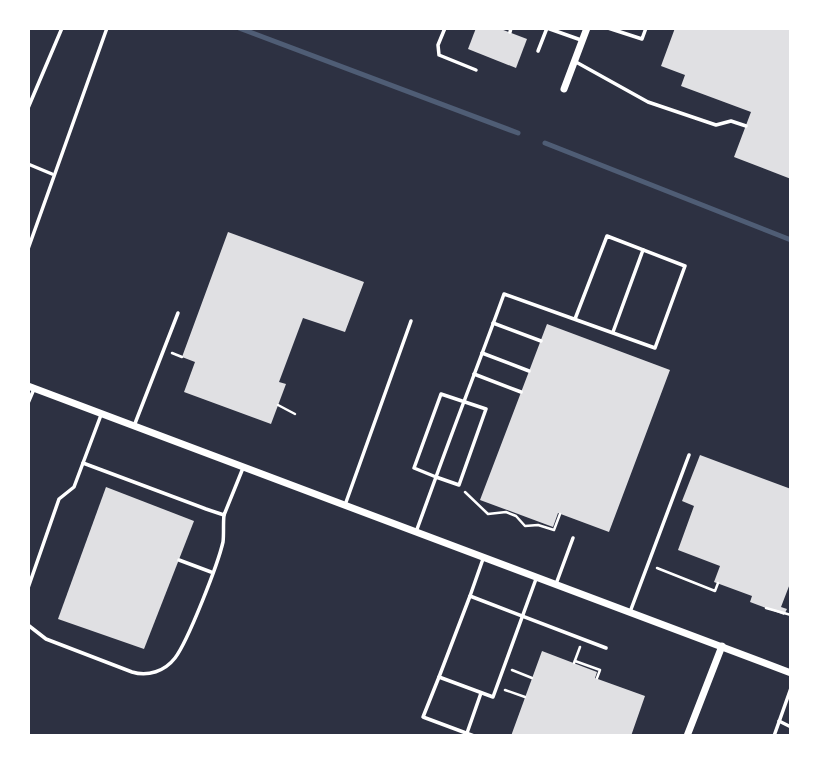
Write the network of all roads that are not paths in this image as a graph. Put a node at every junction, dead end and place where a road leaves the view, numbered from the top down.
1 (62, 28) edge
2 (107, 28) edge
3 (445, 28) edge
4 (547, 28) edge
5 (587, 28) edge
6 (608, 28) edge
7 (646, 28) edge
8 (582, 40) junction
9 (538, 51) dead end
10 (574, 61) junction
11 (476, 70) dead end
12 (564, 89) dead end
13 (28, 108) edge
14 (746, 126) dead end
15 (28, 164) edge
16 (52, 174) junction
17 (28, 249) edge
18 (643, 250) junction
19 (178, 313) dead end
20 (575, 319) junction
21 (411, 321) dead end
22 (493, 323) junction
23 (612, 332) junction
24 (541, 341) dead end
25 (482, 353) junction
26 (529, 371) dead end
27 (474, 374) junction
28 (31, 387) edge
29 (521, 393) dead end
30 (464, 402) junction
31 (28, 403) edge
32 (102, 413) junction
33 (134, 425) junction
34 (689, 455) dead end
35 (83, 463) junction
36 (244, 467) junction
37 (436, 477) junction
38 (345, 505) junction
39 (224, 515) junction
40 (416, 532) junction
41 (573, 538) dead end
42 (484, 557) junction
43 (179, 560) dead end
44 (211, 572) junction
45 (537, 577) junction
46 (556, 584) junction
47 (28, 588) edge
48 (470, 596) junction
49 (630, 612) junction
50 (523, 616) junction
51 (28, 625) edge
52 (722, 646) junction
53 (606, 648) dead end
54 (791, 673) edge
55 (439, 677) junction
56 (791, 688) edge
57 (481, 693) junction
58 (779, 721) junction
59 (791, 727) edge
60 (467, 733) junction
61 (474, 736) edge
62 (687, 736) edge
63 (774, 736) edge

1 - 13 lane
2 - 16 lane
3 - 11 lane
4 - 8 lane
4 - 9 lane
5 - 8 street
6 - 7 lane
8 - 10 street
10 - 12 street
10 - 14 lane
15 - 16 lane
16 - 17 lane
18 - 20 lane
18 - 23 lane
18 - 23 lane
19 - 33 lane
20 - 22 lane
20 - 23 lane
21 - 38 lane
22 - 24 lane
22 - 25 lane
25 - 26 lane
25 - 27 lane
27 - 29 lane
27 - 30 lane
28 - 31 lane
28 - 32 street
30 - 37 lane
30 - 37 lane
30 - 37 lane
32 - 33 street
32 - 35 lane
33 - 36 street
34 - 49 lane
35 - 39 lane
35 - 47 lane
36 - 38 street
36 - 39 lane
37 - 40 lane
38 - 40 street
39 - 44 lane
40 - 42 street
41 - 46 lane
42 - 45 street
42 - 48 lane
43 - 44 lane
44 - 51 lane
45 - 46 street
45 - 50 lane
46 - 49 street
48 - 50 lane
48 - 55 lane
49 - 52 street
50 - 53 lane
50 - 57 lane
52 - 54 street
52 - 62 street
55 - 57 lane
55 - 60 lane
56 - 58 lane
57 - 60 lane
58 - 59 lane
58 - 63 lane
60 - 61 lane

